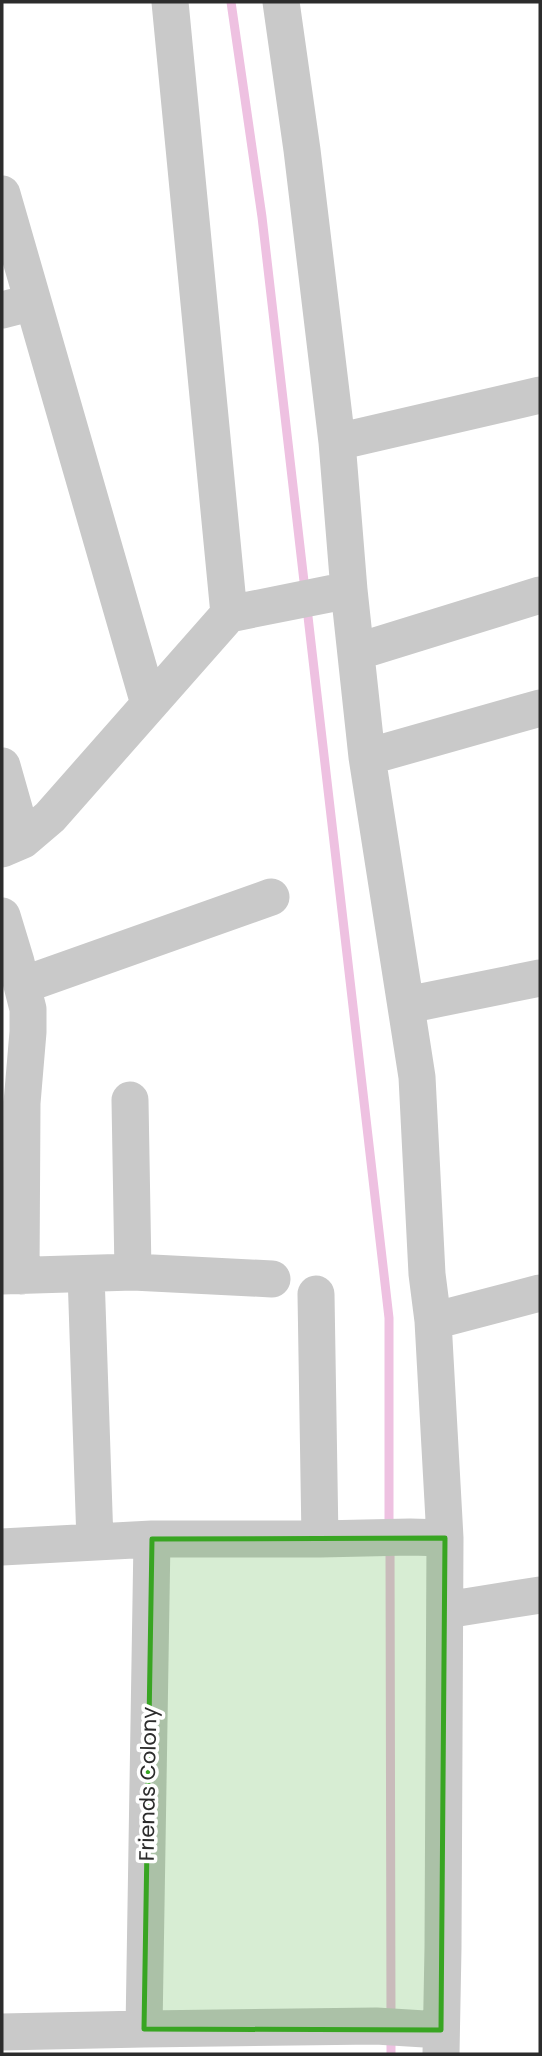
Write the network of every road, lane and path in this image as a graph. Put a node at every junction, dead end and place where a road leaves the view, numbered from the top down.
1 (170, 2) edge
2 (281, 2) edge
3 (2, 194) edge
4 (17, 306) edge
5 (540, 395) edge
6 (337, 442) junction
7 (349, 590) junction
8 (540, 594) edge
9 (229, 614) junction
10 (356, 652) junction
11 (149, 704) junction
12 (540, 708) edge
13 (367, 757) junction
14 (2, 766) edge
15 (13, 844) edge
16 (271, 897) dead end
17 (2, 916) edge
18 (540, 978) edge
19 (23, 985) junction
20 (407, 1005) junction
21 (131, 1100) dead end
22 (133, 1272) junction
23 (86, 1274) junction
24 (11, 1276) edge
25 (272, 1279) dead end
26 (540, 1293) edge
27 (316, 1294) dead end
28 (433, 1321) junction
29 (428, 1537) junction
30 (152, 1539) junction
31 (320, 1539) junction
32 (95, 1542) junction
33 (2, 1547) edge
34 (540, 1595) edge
35 (446, 1610) junction
36 (144, 2029) junction
37 (2, 2032) edge
38 (416, 2034) edge
39 (312, 2041) edge

1 - 9 street
2 - 6 street
3 - 4 street
4 - 11 street
5 - 6 street
6 - 7 street
7 - 9 street
7 - 10 street
8 - 10 street
9 - 11 street
10 - 13 street
11 - 15 street
12 - 13 street
13 - 20 street
14 - 15 street
16 - 19 street
17 - 19 street
18 - 20 street
19 - 24 street
20 - 28 street
21 - 22 street
22 - 23 street
22 - 25 street
23 - 24 street
23 - 32 street
26 - 28 street
27 - 31 street
28 - 29 street
29 - 31 street
29 - 35 street
30 - 31 street
30 - 32 street
30 - 36 street, Friends Colony
32 - 33 street
34 - 35 street
35 - 38 street
36 - 37 street
36 - 39 street
38 - 39 street

